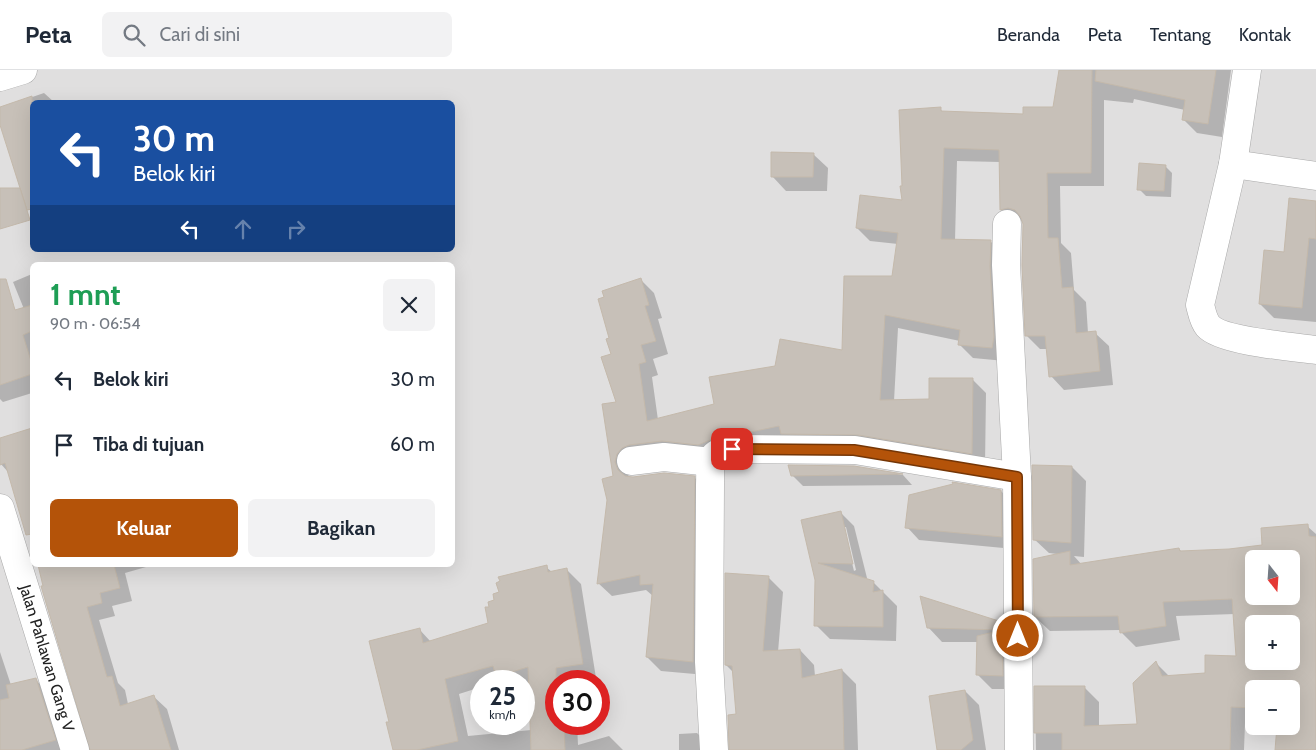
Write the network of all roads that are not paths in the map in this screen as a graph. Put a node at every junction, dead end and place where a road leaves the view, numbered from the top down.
1 (23, 70) edge
2 (1247, 70) edge
3 (0, 77) edge
4 (1233, 164) junction
5 (1316, 176) edge
6 (1007, 224) dead end
7 (1316, 350) edge
8 (631, 461) dead end
9 (711, 462) junction
10 (1017, 477) junction
11 (0, 508) edge
12 (21, 534) edge
13 (75, 750) edge
14 (714, 750) edge
15 (1019, 750) edge

1 - 3 street
2 - 4 street
4 - 5 street
4 - 7 street
6 - 10 street
8 - 9 street
9 - 10 street
9 - 14 street
10 - 15 street
11 - 12 street, Jalan Pahlawan Gang V
12 - 13 street, Jalan Pahlawan Gang V

